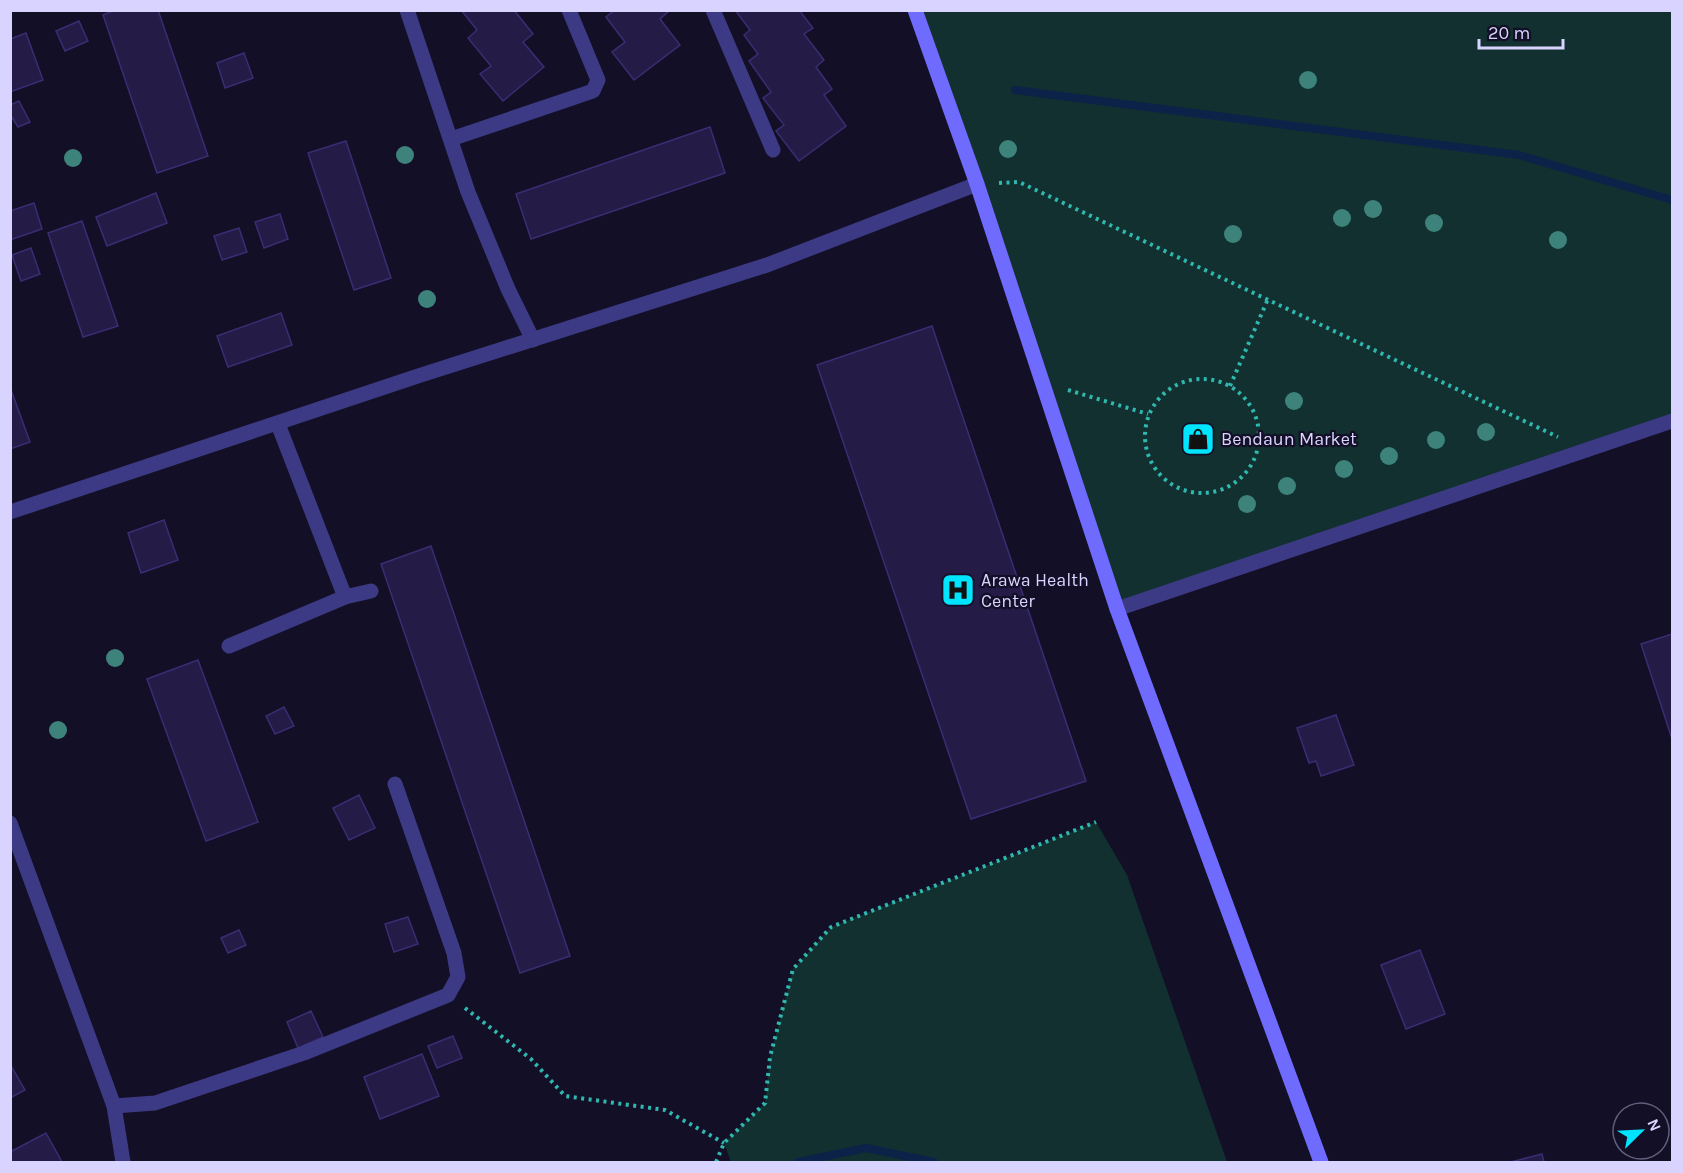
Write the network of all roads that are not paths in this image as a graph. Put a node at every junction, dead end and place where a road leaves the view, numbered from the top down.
1 (407, 10) edge
2 (569, 10) edge
3 (713, 10) edge
4 (915, 10) edge
5 (451, 140) junction
6 (773, 150) dead end
7 (977, 184) junction
8 (533, 340) junction
9 (1672, 421) edge
10 (279, 424) junction
11 (10, 512) edge
12 (371, 591) dead end
13 (345, 597) junction
14 (1118, 609) junction
15 (228, 646) dead end
16 (395, 784) dead end
17 (10, 823) edge
18 (114, 1106) junction
19 (123, 1162) edge
20 (1321, 1162) edge

1 - 5 street
2 - 5 street
3 - 6 street
4 - 7 street
5 - 8 street
7 - 8 street
7 - 14 street
8 - 10 street
9 - 14 street
10 - 11 street
10 - 13 street
12 - 13 street
13 - 15 street
14 - 20 street
16 - 18 street
17 - 18 street
18 - 19 street

